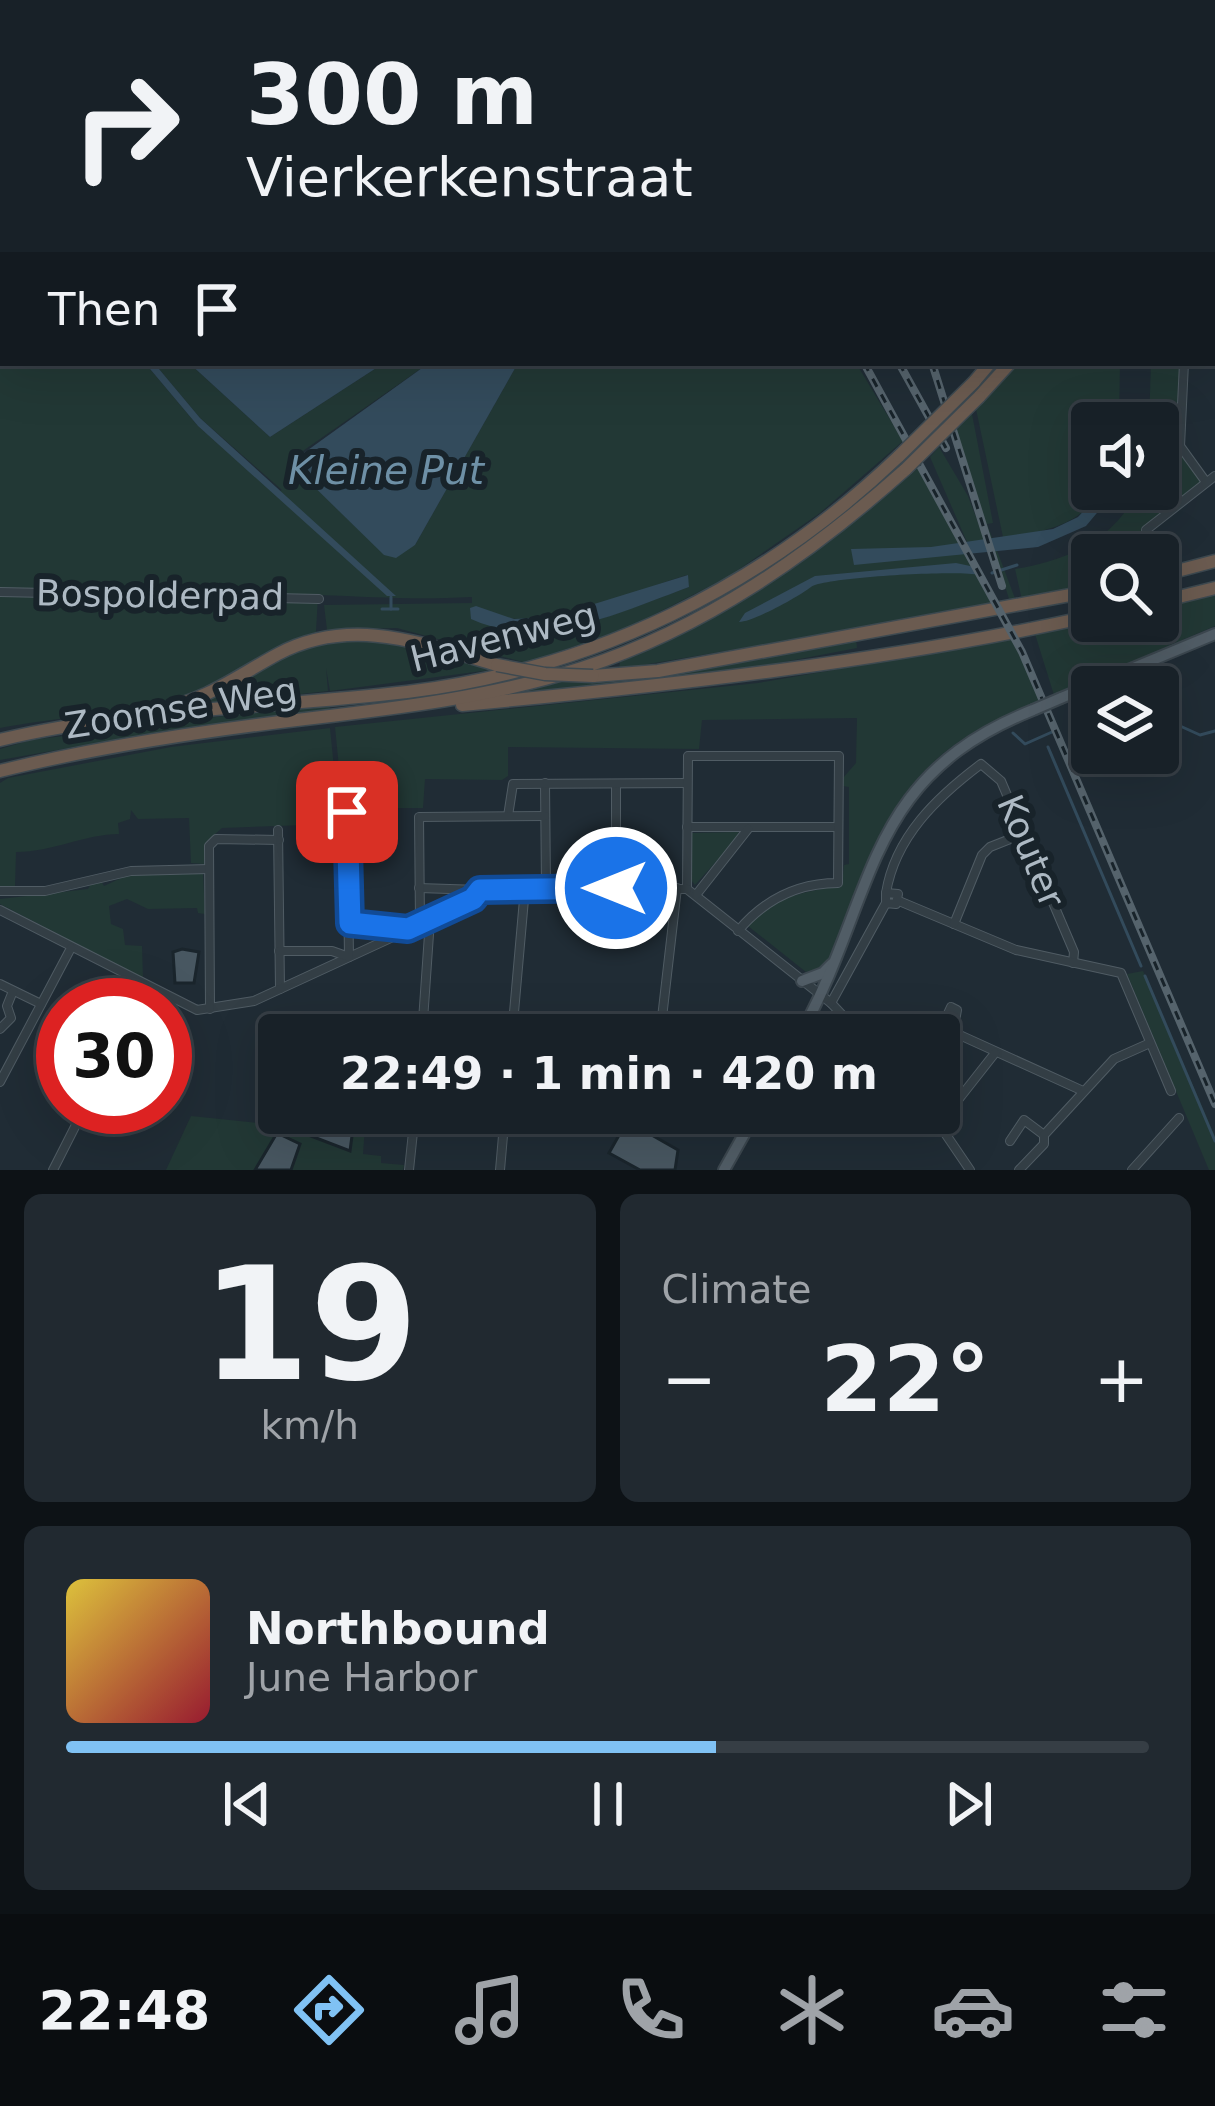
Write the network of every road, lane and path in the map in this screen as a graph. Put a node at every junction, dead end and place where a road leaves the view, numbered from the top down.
1 (987, 366) edge
2 (1007, 366) edge
3 (1184, 366) edge
4 (902, 463) junction
5 (1211, 479) edge
6 (1146, 530) dead end
7 (1215, 561) edge
8 (1179, 570) edge
9 (1215, 588) edge
10 (0, 592) edge
11 (1071, 595) edge
12 (1179, 597) edge
13 (319, 598) dead end
14 (1071, 620) edge
15 (1215, 634) edge
16 (371, 712) junction
17 (80, 727) junction
18 (0, 740) edge
19 (0, 771) edge
20 (687, 783) junction
21 (545, 784) junction
22 (616, 784) junction
23 (347, 812) dead end
24 (508, 816) junction
25 (545, 816) junction
26 (687, 827) junction
27 (838, 827) junction
28 (749, 828) junction
29 (1023, 834) junction
30 (209, 869) junction
31 (419, 888) junction
32 (525, 888) junction
33 (546, 888) junction
34 (616, 888) junction
35 (682, 888) junction
36 (480, 890) junction
37 (0, 891) edge
38 (696, 895) junction
39 (892, 897) junction
40 (0, 910) edge
41 (425, 921) junction
42 (350, 923) junction
43 (954, 925) junction
44 (408, 929) junction
45 (738, 931) junction
46 (1069, 942) junction
47 (71, 948) junction
48 (279, 951) junction
49 (349, 956) junction
50 (1059, 959) junction
51 (1073, 963) junction
52 (836, 964) junction
53 (846, 976) junction
54 (55, 978) edge
55 (130, 978) edge
56 (802, 981) junction
57 (0, 984) edge
58 (280, 989) junction
59 (13, 991) junction
60 (826, 999) junction
61 (36, 1002) edge
62 (192, 1006) edge
63 (210, 1009) junction
64 (36, 1014) edge
65 (423, 1014) edge
66 (514, 1014) edge
67 (663, 1014) edge
68 (815, 1014) edge
69 (841, 1014) edge
70 (2, 1028) edge
71 (960, 1036) edge
72 (1150, 1043) junction
73 (995, 1053) junction
74 (0, 1082) edge
75 (1083, 1091) junction
76 (1171, 1091) dead end
77 (960, 1097) edge
78 (1179, 1118) dead end
79 (71, 1134) edge
80 (413, 1134) edge
81 (503, 1134) edge
82 (744, 1134) edge
83 (946, 1134) edge
84 (1044, 1135) junction
85 (1010, 1141) dead end
86 (53, 1170) edge
87 (410, 1170) edge
88 (500, 1170) edge
89 (724, 1170) edge
90 (970, 1170) edge
91 (1019, 1170) edge
92 (1132, 1170) edge

1 - 4 highway, Havenweg, bridge
2 - 4 highway, Havenweg, bridge
3 - 5 street
4 - 16 highway, Havenweg
4 - 17 highway, Havenweg
5 - 6 street
7 - 8 highway
9 - 12 highway
10 - 13 street, Bospolderpad
11 - 17 highway, bridge
14 - 16 highway
15 - 52 main road, bridge
16 - 19 highway, Zoomse Weg
17 - 18 highway, Zoomse Weg
20 - 22 street
20 - 26 street
20 - 27 street
21 - 22 street
21 - 24 street
21 - 25 street
22 - 34 street
23 - 42 street
24 - 25 street
24 - 31 street
25 - 33 street
26 - 28 street
26 - 35 street
27 - 28 street
27 - 45 street
28 - 38 street
29 - 39 street, Kouter
29 - 43 street
29 - 46 street, Kouter
30 - 37 street
30 - 48 street
30 - 63 street
31 - 36 street
31 - 41 street
32 - 33 street
32 - 36 street
32 - 66 street
33 - 34 street
34 - 35 street
35 - 38 street
35 - 67 street
36 - 41 street
38 - 45 street
39 - 43 street
39 - 53 street
40 - 47 street
41 - 44 street
41 - 65 street
42 - 44 street
42 - 49 street
43 - 50 street
44 - 49 street
45 - 56 street
46 - 50 street, Kouter
46 - 51 street, Kouter
47 - 54 street
47 - 55 street
48 - 49 street
48 - 58 street
49 - 58 street
50 - 51 street
51 - 72 street
52 - 53 main road
52 - 56 main road
52 - 60 main road
53 - 60 street
56 - 60 street
57 - 59 street
58 - 63 street
59 - 61 street
59 - 70 street
60 - 68 main road
60 - 69 street
62 - 63 street
64 - 74 street
71 - 73 street
72 - 75 street
72 - 76 street
73 - 75 street
73 - 77 street
75 - 84 street
78 - 92 street
79 - 86 street
80 - 87 street
81 - 88 street
82 - 89 main road
83 - 90 street
84 - 85 street
84 - 91 street

